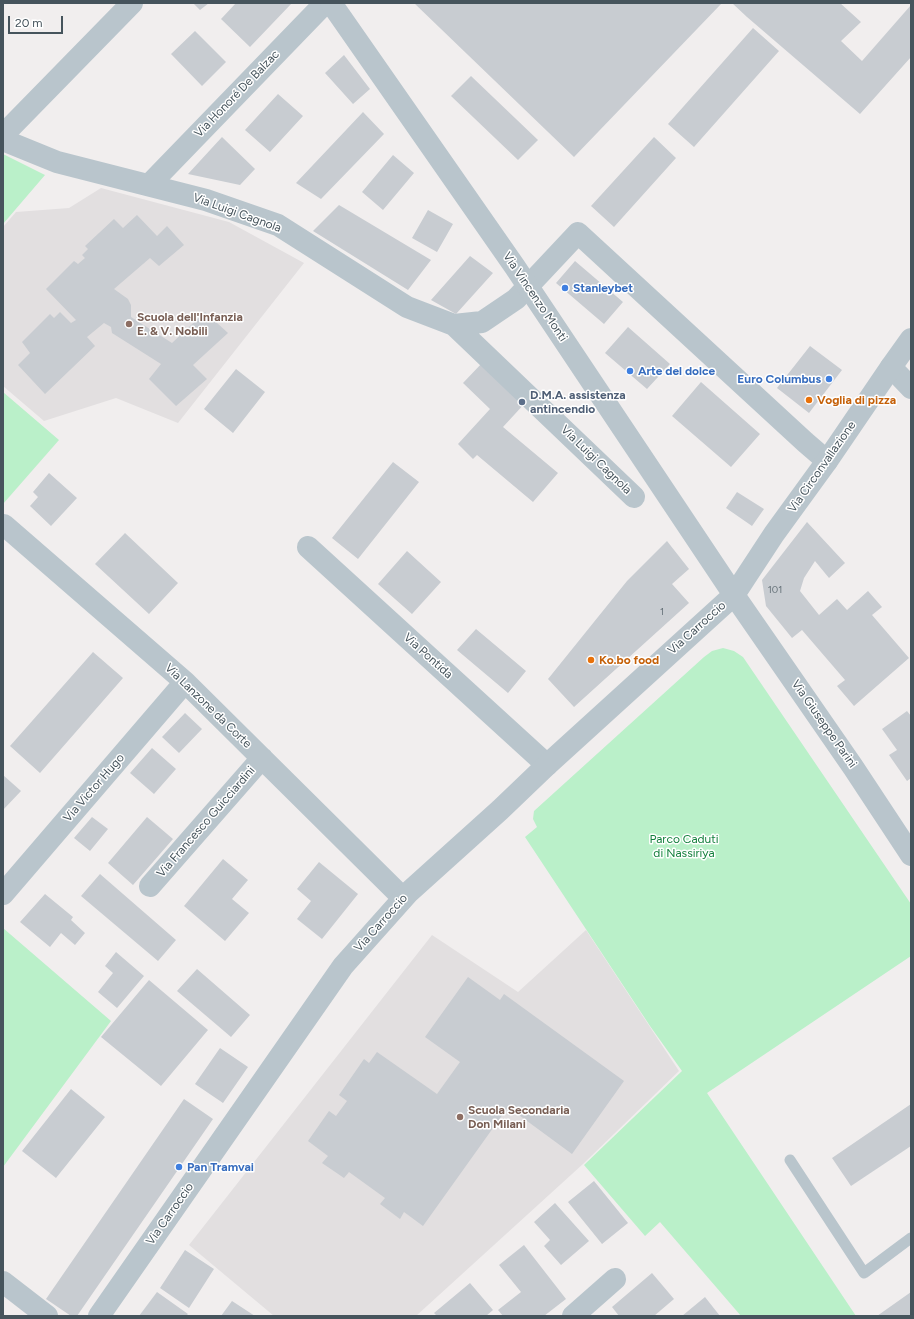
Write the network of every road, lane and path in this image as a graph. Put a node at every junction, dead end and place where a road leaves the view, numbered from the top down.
1 (132, 3) edge
2 (325, 3) edge
3 (331, 3) edge
4 (3, 135) edge
5 (3, 140) edge
6 (149, 185) junction
7 (527, 286) junction
8 (454, 325) junction
9 (911, 339) edge
10 (891, 367) junction
11 (911, 388) edge
12 (827, 461) junction
13 (634, 497) dead end
14 (4, 525) edge
15 (308, 547) dead end
16 (734, 595) junction
17 (185, 682) junction
18 (262, 758) junction
19 (547, 765) junction
20 (911, 855) edge
21 (150, 886) dead end
22 (3, 894) edge
23 (403, 898) junction
24 (790, 1160) dead end
25 (911, 1238) edge
26 (615, 1280) dead end
27 (3, 1282) edge
28 (43, 1314) edge
29 (100, 1315) edge
30 (574, 1316) edge

1 - 4 street
2 - 6 street, Via Honoré De Balzac
3 - 7 street, Via Vincenzo Monti
5 - 6 street, Via Luigi Cagnola
6 - 8 street, Via Luigi Cagnola
7 - 8 street, Via Luigi Cagnola
7 - 12 street, Via Luigi Cagnola
7 - 16 street, Via Vincenzo Monti
8 - 13 street, Via Luigi Cagnola
9 - 10 street, Via Circonvallazione
10 - 11 street
10 - 12 street, Via Circonvallazione
12 - 16 street, Via Circonvallazione
14 - 17 street, Via Lanzone da Corte
15 - 19 street, Via Pontida
16 - 19 street, Via Carroccio
16 - 20 street, Via Giuseppe Parini
17 - 18 street, Via Lanzone da Corte
17 - 22 street, Via Victor Hugo
18 - 21 street, Via Francesco Guicciardini
18 - 23 street, Via Lanzone da Corte
19 - 23 street, Via Carroccio
23 - 29 street, Via Carroccio
24 - 25 lane
26 - 30 street
27 - 28 street

